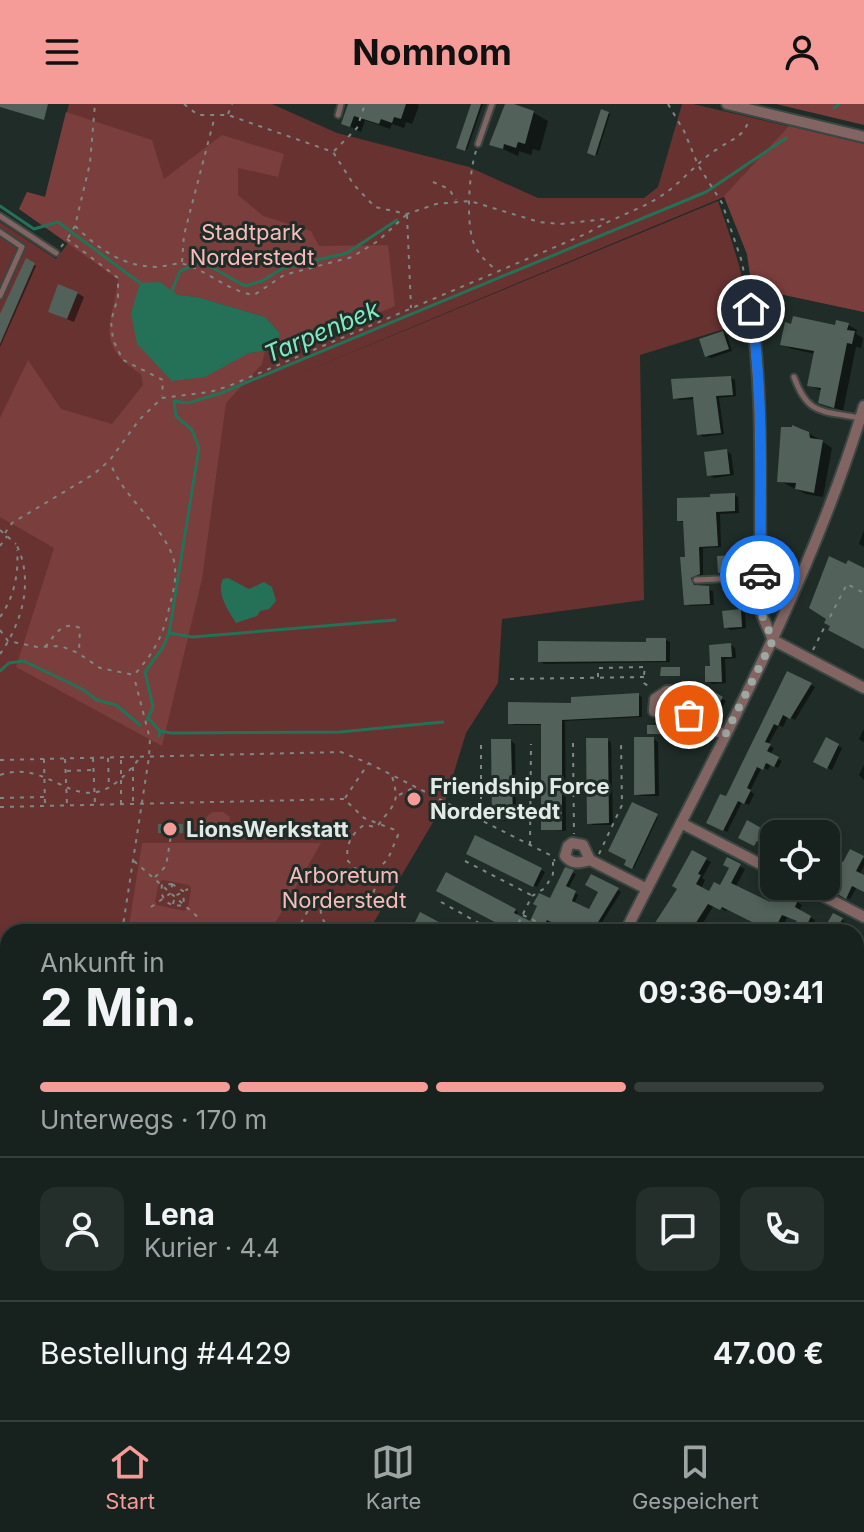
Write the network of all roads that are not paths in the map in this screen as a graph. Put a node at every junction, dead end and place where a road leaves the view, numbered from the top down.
1 (341, 104) edge
2 (492, 104) edge
3 (727, 104) edge
4 (338, 115) dead end
5 (864, 137) edge
6 (478, 144) road end
7 (0, 216) edge
8 (0, 232) edge
9 (56, 253) dead end
10 (0, 296) edge
11 (751, 309) road end
12 (794, 377) dead end
13 (864, 406) edge
14 (860, 419) junction
15 (760, 577) junction
16 (696, 580) dead end
17 (773, 640) junction
18 (864, 688) edge
19 (677, 711) junction
20 (725, 735) junction
21 (681, 823) junction
22 (592, 862) junction
23 (760, 864) edge
24 (647, 889) junction
25 (831, 900) edge
26 (864, 917) edge
27 (629, 924) edge

1 - 4 lane
2 - 6 lane
3 - 5 street
7 - 9 lane
8 - 10 lane
11 - 15 street
12 - 14 lane
13 - 14 street
14 - 17 street
15 - 16 lane
15 - 17 street
17 - 18 street
17 - 20 street
19 - 19 street
19 - 20 street
20 - 21 street
21 - 23 street
21 - 24 street
22 - 22 street
22 - 24 street
24 - 27 street
25 - 26 street

